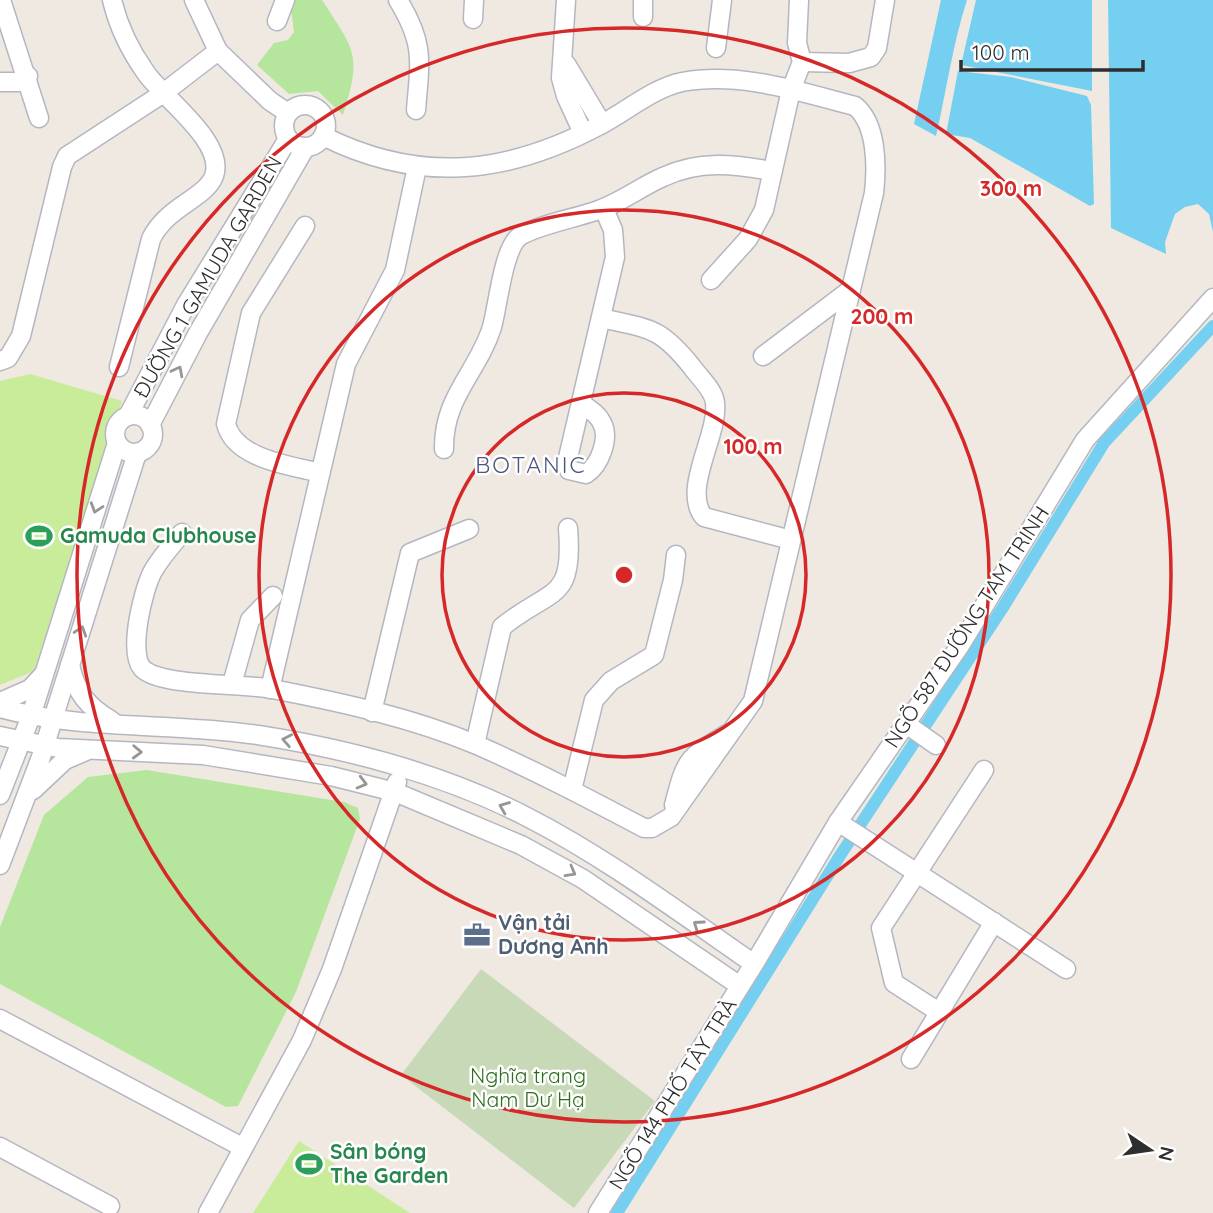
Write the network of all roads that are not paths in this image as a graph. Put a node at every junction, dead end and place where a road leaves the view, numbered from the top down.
1 (1, 0) edge
2 (112, 0) edge
3 (194, 0) edge
4 (285, 0) edge
5 (398, 0) edge
6 (474, 0) edge
7 (566, 0) edge
8 (722, 0) edge
9 (799, 0) edge
10 (885, 0) edge
11 (473, 19) dead end
12 (277, 21) dead end
13 (716, 48) dead end
14 (218, 51) junction
15 (565, 60) junction
16 (802, 62) junction
17 (28, 76) junction
18 (0, 82) edge
19 (791, 90) junction
20 (162, 94) junction
21 (416, 110) dead end
22 (288, 113) junction
23 (39, 118) dead end
24 (602, 124) junction
25 (583, 134) junction
26 (323, 136) junction
27 (288, 139) junction
28 (305, 148) junction
29 (417, 167) junction
30 (772, 171) junction
31 (604, 209) junction
32 (304, 226) dead end
33 (711, 280) dead end
34 (849, 291) junction
35 (1213, 298) edge
36 (601, 318) junction
37 (177, 322) junction
38 (198, 333) junction
39 (763, 356) dead end
40 (0, 360) edge
41 (119, 367) dead end
42 (581, 403) dead end
43 (128, 416) junction
44 (150, 425) junction
45 (117, 443) junction
46 (444, 449) dead end
47 (138, 453) junction
48 (320, 473) junction
49 (568, 528) dead end
50 (470, 529) dead end
51 (182, 533) dead end
52 (791, 540) junction
53 (676, 555) dead end
54 (273, 596) dead end
55 (70, 665) junction
56 (45, 672) junction
57 (232, 684) junction
58 (270, 689) junction
59 (0, 702) edge
60 (0, 708) edge
61 (372, 712) junction
62 (31, 716) junction
63 (53, 720) junction
64 (116, 723) junction
65 (910, 727) junction
66 (0, 736) edge
67 (22, 742) junction
68 (933, 743) dead end
69 (474, 744) junction
70 (45, 746) junction
71 (89, 750) junction
72 (401, 767) junction
73 (984, 770) dead end
74 (1, 789) edge
75 (572, 790) junction
76 (394, 792) junction
77 (26, 798) junction
78 (850, 830) junction
79 (0, 865) edge
80 (917, 873) junction
81 (994, 922) junction
82 (730, 947) junction
83 (1066, 969) dead end
84 (716, 970) junction
85 (747, 975) junction
86 (939, 1012) junction
87 (3, 1021) edge
88 (911, 1059) dead end
89 (0, 1147) edge
90 (242, 1147) junction
91 (110, 1206) dead end
92 (208, 1213) edge
93 (598, 1213) edge

1 - 17 street
2 - 20 street
3 - 14 street
4 - 12 street
5 - 21 street
6 - 11 street
7 - 15 street
8 - 13 street
9 - 16 street
10 - 16 street
14 - 20 street
14 - 22 street
15 - 24 street
15 - 25 street
16 - 19 street
17 - 18 street
17 - 23 street
19 - 24 street
19 - 30 street
19 - 34 street
20 - 40 street
20 - 41 street
22 - 26 street
22 - 27 street
24 - 25 street
25 - 29 street
26 - 28 street
26 - 29 street
27 - 28 street
27 - 37 street, ĐƯỜNG 1 GAMUDA GARDEN
28 - 38 street, ĐƯỜNG 1 GAMUDA GARDEN
29 - 48 street
30 - 31 street
30 - 33 street
31 - 36 street
31 - 46 street
32 - 48 street
34 - 39 street
34 - 52 street
35 - 65 street, NGÕ 587 ĐƯỜNG TAM TRINH
36 - 42 street
36 - 52 street
37 - 38 street
37 - 43 street, ĐƯỜNG 1 GAMUDA GARDEN
44 -> 38 street, ĐƯỜNG 1 GAMUDA GARDEN
43 - 44 street
43 - 45 street
44 - 47 street
45 - 47 street
45 -> 56 street
55 -> 47 street
48 - 58 street
49 - 69 street
50 - 61 street
51 - 57 street
52 - 75 street
53 - 75 street
54 - 57 street
55 - 63 street
55 - 64 street
56 - 59 street
56 - 62 street
57 - 58 street
58 - 61 street
60 - 62 street
61 - 69 street
62 - 63 street
62 - 67 street
63 - 64 street
63 - 70 street
72 -> 64 street
65 - 68 street
65 - 78 street, NGÕ 587 ĐƯỜNG TAM TRINH
66 - 67 street
67 - 70 street
67 - 74 street
69 - 75 street
70 - 71 street
70 - 77 street
71 -> 76 street
71 - 77 street
72 - 76 street
82 -> 72 street
73 - 80 street
76 -> 84 street
76 - 90 street
77 - 79 street
78 - 80 street
78 - 85 street, NGÕ 587 ĐƯỜNG TAM TRINH
80 - 81 street
80 - 86 street
81 - 83 street
81 - 86 street
82 - 84 street
82 - 85 street
84 - 85 street
85 - 93 street, NGÕ 144 PHỐ TÂY TRÀ
86 - 88 street
87 - 90 street
89 - 91 street
90 - 92 street

